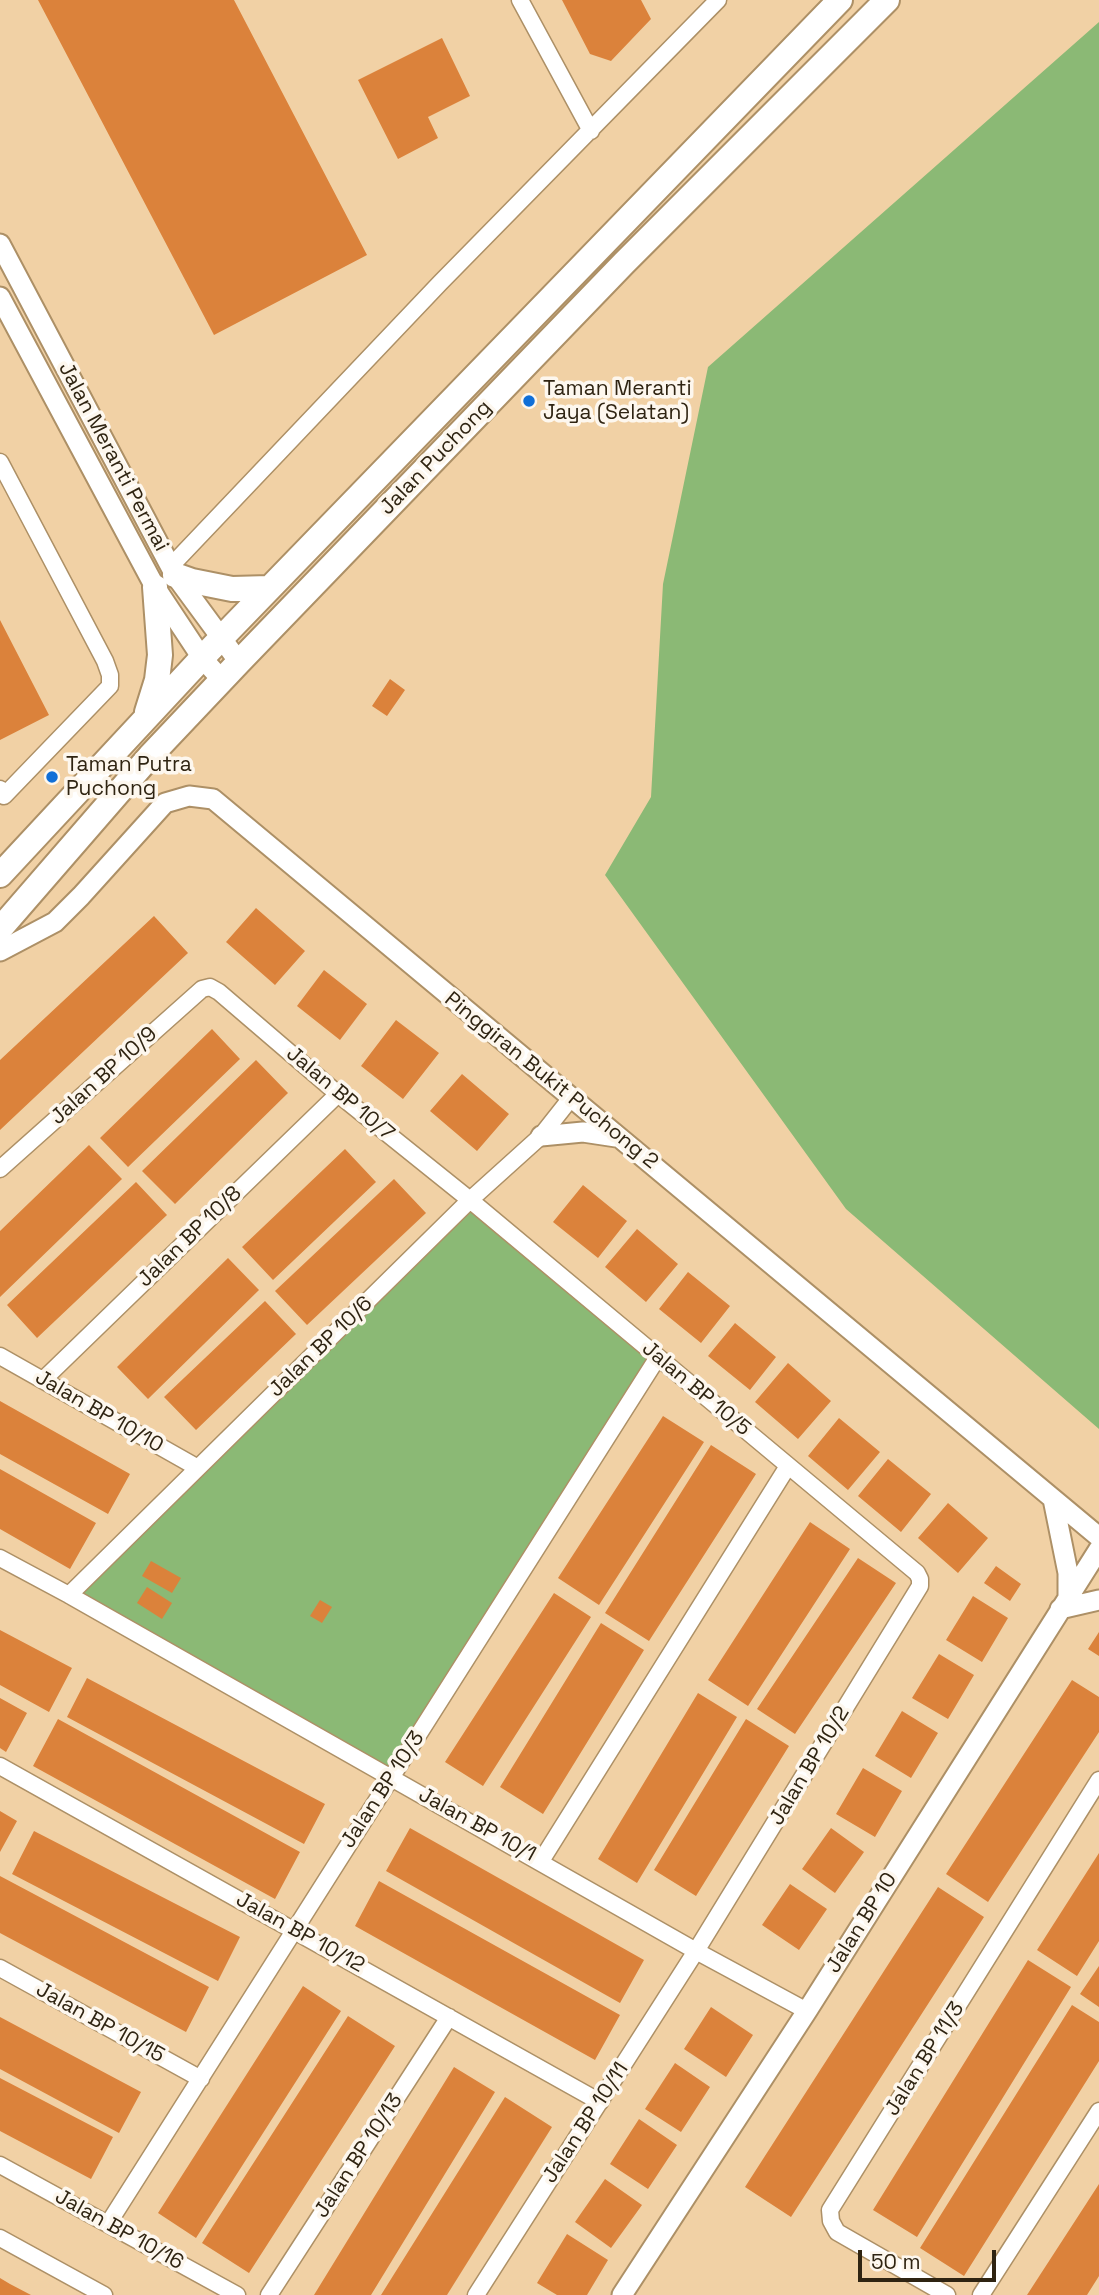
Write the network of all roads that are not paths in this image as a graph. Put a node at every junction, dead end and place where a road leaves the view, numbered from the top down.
1 (520, 0) edge
2 (718, 0) edge
3 (840, 0) edge
4 (887, 0) edge
5 (591, 131) junction
6 (0, 244) edge
7 (0, 297) edge
8 (0, 462) edge
9 (167, 576) junction
10 (269, 588) junction
11 (220, 639) junction
12 (202, 658) junction
13 (230, 671) junction
14 (146, 716) junction
15 (0, 789) edge
16 (0, 875) edge
17 (0, 929) edge
18 (0, 950) edge
19 (210, 987) joint
20 (338, 1094) junction
21 (571, 1098) junction
22 (541, 1136) junction
23 (621, 1138) junction
24 (0, 1169) edge
25 (470, 1200) junction
26 (0, 1356) edge
27 (659, 1357) junction
28 (43, 1380) junction
29 (788, 1466) junction
30 (198, 1468) junction
31 (1053, 1499) junction
32 (1099, 1537) edge
33 (1099, 1549) edge
34 (0, 1558) edge
35 (920, 1579) joint
36 (69, 1595) junction
37 (1099, 1600) edge
38 (1064, 1603) junction
39 (0, 1766) edge
40 (392, 1777) junction
41 (1099, 1780) edge
42 (541, 1861) junction
43 (294, 1929) junction
44 (696, 1951) junction
45 (0, 1968) edge
46 (807, 2011) junction
47 (449, 2017) junction
48 (201, 2078) junction
49 (600, 2102) junction
50 (1099, 2111) edge
51 (0, 2165) edge
52 (108, 2224) junction
53 (0, 2238) edge
54 (104, 2295) edge
55 (237, 2295) edge
56 (269, 2295) edge
57 (476, 2295) edge
58 (622, 2295) edge
59 (947, 2295) edge
60 (981, 2295) edge

1 - 5 street
2 - 5 street
3 - 10 main road, Jalan Puchong
4 - 13 main road, Jalan Puchong
5 - 9 street
6 - 9 street, Jalan Meranti Permai
7 - 9 street
8 - 15 street
9 - 10 main road
9 - 11 street, Jalan Meranti Permai
9 - 12 street
9 - 14 main road
10 - 11 main road, Jalan Puchong
11 - 12 main road, Jalan Puchong
11 - 13 street, Jalan Meranti Permai
12 - 13 street
12 - 14 main road, Jalan Puchong
13 - 17 main road, Jalan Puchong
14 - 16 main road, Jalan Puchong
18 - 21 street, Pinggiran Bukit Puchong 2
19 - 20 street, Jalan BP 10/7
19 - 24 street, Jalan BP 10/9
20 - 25 street, Jalan BP 10/7
20 - 28 street, Jalan BP 10/8
21 - 22 street, Jalan BP 10/6
21 - 23 street, Pinggiran Bukit Puchong 2
22 - 23 street
22 - 25 street, Jalan BP 10/6
23 - 31 street, Pinggiran Bukit Puchong 2
25 - 27 street, Jalan BP 10/5
25 - 30 street, Jalan BP 10/6
26 - 28 street, Jalan BP 10/10
27 - 29 street, Jalan BP 10/5
27 - 40 street, Jalan BP 10/3
28 - 30 street, Jalan BP 10/10
29 - 35 street, Jalan BP 10/5
29 - 42 street
30 - 36 street, Jalan BP 10/6
31 - 32 street, Pinggiran Bukit Puchong 2
31 - 38 street
33 - 38 street, Jalan BP 10
34 - 36 street, Jalan BP 10/1
35 - 44 street, Jalan BP 10/2
36 - 40 street, Jalan BP 10/1
37 - 38 street
38 - 46 street, Jalan BP 10
39 - 43 street, Jalan BP 10/12
40 - 42 street, Jalan BP 10/1
40 - 43 street, Jalan BP 10/3
41 - 59 street, Jalan BP 11/3
42 - 44 street, Jalan BP 10/1
43 - 47 street, Jalan BP 10/12
43 - 48 street, Jalan BP 10/3
44 - 46 street, Jalan BP 10/1
44 - 49 street, Jalan BP 10/11
45 - 48 street, Jalan BP 10/15
46 - 58 street, Jalan BP 10
47 - 49 street, Jalan BP 10/12
47 - 56 street, Jalan BP 10/13
48 - 52 street, Jalan BP 10/3
49 - 57 street, Jalan BP 10/11
50 - 60 street
51 - 52 street, Jalan BP 10/16
52 - 55 street, Jalan BP 10/16
53 - 54 street

